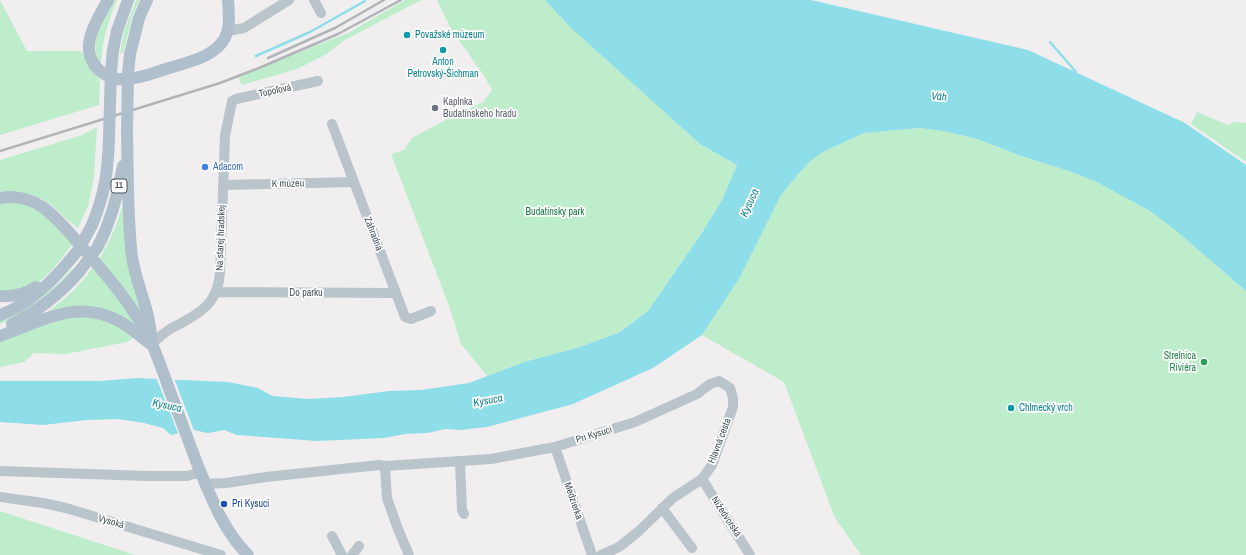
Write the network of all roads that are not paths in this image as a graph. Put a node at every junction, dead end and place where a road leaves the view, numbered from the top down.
1 (108, 0) edge
2 (128, 0) edge
3 (147, 0) edge
4 (228, 0) edge
5 (289, 0) edge
6 (314, 0) edge
7 (321, 13) dead end
8 (228, 31) junction
9 (318, 81) dead end
10 (232, 101) joint
11 (332, 124) dead end
12 (127, 131) junction
13 (354, 182) junction
14 (223, 185) junction
15 (0, 198) edge
16 (66, 266) junction
17 (216, 292) junction
18 (396, 293) junction
19 (0, 296) edge
20 (431, 311) dead end
21 (0, 315) edge
22 (0, 329) edge
23 (0, 336) edge
24 (152, 344) junction
25 (720, 380) joint
26 (555, 447) junction
27 (460, 462) junction
28 (385, 466) junction
29 (0, 471) edge
30 (201, 472) junction
31 (702, 479) junction
32 (205, 484) junction
33 (0, 497) edge
34 (662, 508) junction
35 (464, 514) dead end
36 (332, 536) dead end
37 (359, 546) dead end
38 (692, 548) dead end
39 (221, 555) edge
40 (246, 555) edge
41 (342, 555) edge
42 (352, 555) edge
43 (409, 555) edge
44 (592, 555) edge
45 (601, 555) edge
46 (750, 555) edge

1 - 8 main road
2 - 16 main road, 11, bridge
3 - 12 main road, 11, bridge
4 - 8 main road
5 - 8 street
6 - 7 street
9 - 10 street, Topoľová
10 - 14 street, Na starej hradskej
11 - 13 street, Záhradná
12 - 22 main road, 11, bridge
12 - 24 main road
13 - 14 street, K múzeu
13 - 18 street, Záhradná
14 - 17 street, Na starej hradskej
15 - 24 main road
16 - 19 main road
16 - 21 main road, 11
17 - 18 street, Do parku
17 - 24 street, Na starej hradskej
18 - 20 street, Záhradná
23 - 24 main road
24 - 30 main road
25 - 26 street, Pri Kysuci
25 - 31 street, Hlavná cesta
26 - 27 street, Pri Kysuci
26 - 44 street, Medzierka
27 - 28 street, Pri Kysuci
27 - 35 street
28 - 32 street, Pri Kysuci
28 - 43 street
29 - 30 street
30 - 32 main road
31 - 34 street, Hlavná cesta
31 - 46 street, Nižedvorská
32 - 40 main road
33 - 39 street, Vysoká
34 - 38 street
34 - 45 street, Hlavná cesta
36 - 41 street
37 - 42 street

